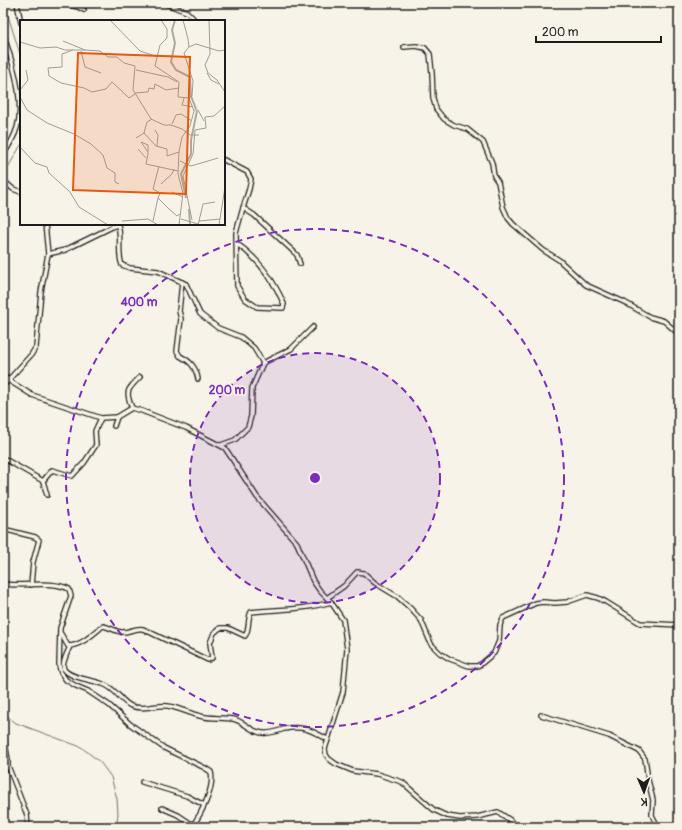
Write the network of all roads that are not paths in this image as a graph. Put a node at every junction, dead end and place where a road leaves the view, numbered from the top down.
1 (17, 3) edge
2 (62, 3) edge
3 (164, 3) edge
4 (84, 10) dead end
5 (20, 20) edge
6 (195, 20) edge
7 (3, 34) edge
8 (404, 46) dead end
9 (3, 155) edge
10 (225, 161) edge
11 (3, 180) edge
12 (20, 192) edge
13 (243, 208) junction
14 (45, 225) edge
15 (238, 244) junction
16 (48, 254) junction
17 (300, 264) dead end
18 (182, 282) junction
19 (312, 327) dead end
20 (679, 334) edge
21 (263, 362) junction
22 (3, 375) edge
23 (140, 377) dead end
24 (198, 379) dead end
25 (8, 380) junction
26 (3, 386) edge
27 (132, 408) junction
28 (117, 417) junction
29 (101, 418) junction
30 (114, 426) dead end
31 (221, 445) junction
32 (3, 458) edge
33 (43, 481) junction
34 (47, 495) dead end
35 (3, 529) edge
36 (3, 584) edge
37 (31, 585) junction
38 (327, 598) junction
39 (331, 602) junction
40 (679, 625) edge
41 (60, 632) junction
42 (70, 646) junction
43 (541, 715) dead end
44 (3, 735) edge
45 (327, 739) junction
46 (142, 782) dead end
47 (204, 805) junction
48 (162, 808) dead end
49 (193, 825) edge
50 (28, 827) edge
51 (202, 827) edge
52 (515, 827) edge
53 (658, 827) edge

1 - 5 street
2 - 4 street
3 - 6 street
7 - 9 street
8 - 20 street
10 - 13 street
11 - 12 street
13 - 15 street
13 - 17 street
14 - 16 street
15 - 15 street
16 - 18 street
16 - 25 street
18 - 21 street
18 - 24 street
19 - 21 street
21 - 31 street
22 - 25 street
23 - 27 street
25 - 26 street
25 - 29 street
27 - 28 street
27 - 31 street
28 - 29 street
28 - 30 street
29 - 33 street
31 - 38 street
32 - 33 street
33 - 34 street
35 - 37 street
36 - 37 street
37 - 41 street
38 - 39 street
38 - 40 street
39 - 42 street
39 - 45 street
41 - 42 street
41 - 47 street
42 - 45 street
43 - 53 street
44 - 50 street
45 - 52 street
46 - 47 street
47 - 49 street
48 - 49 street
49 - 51 street

